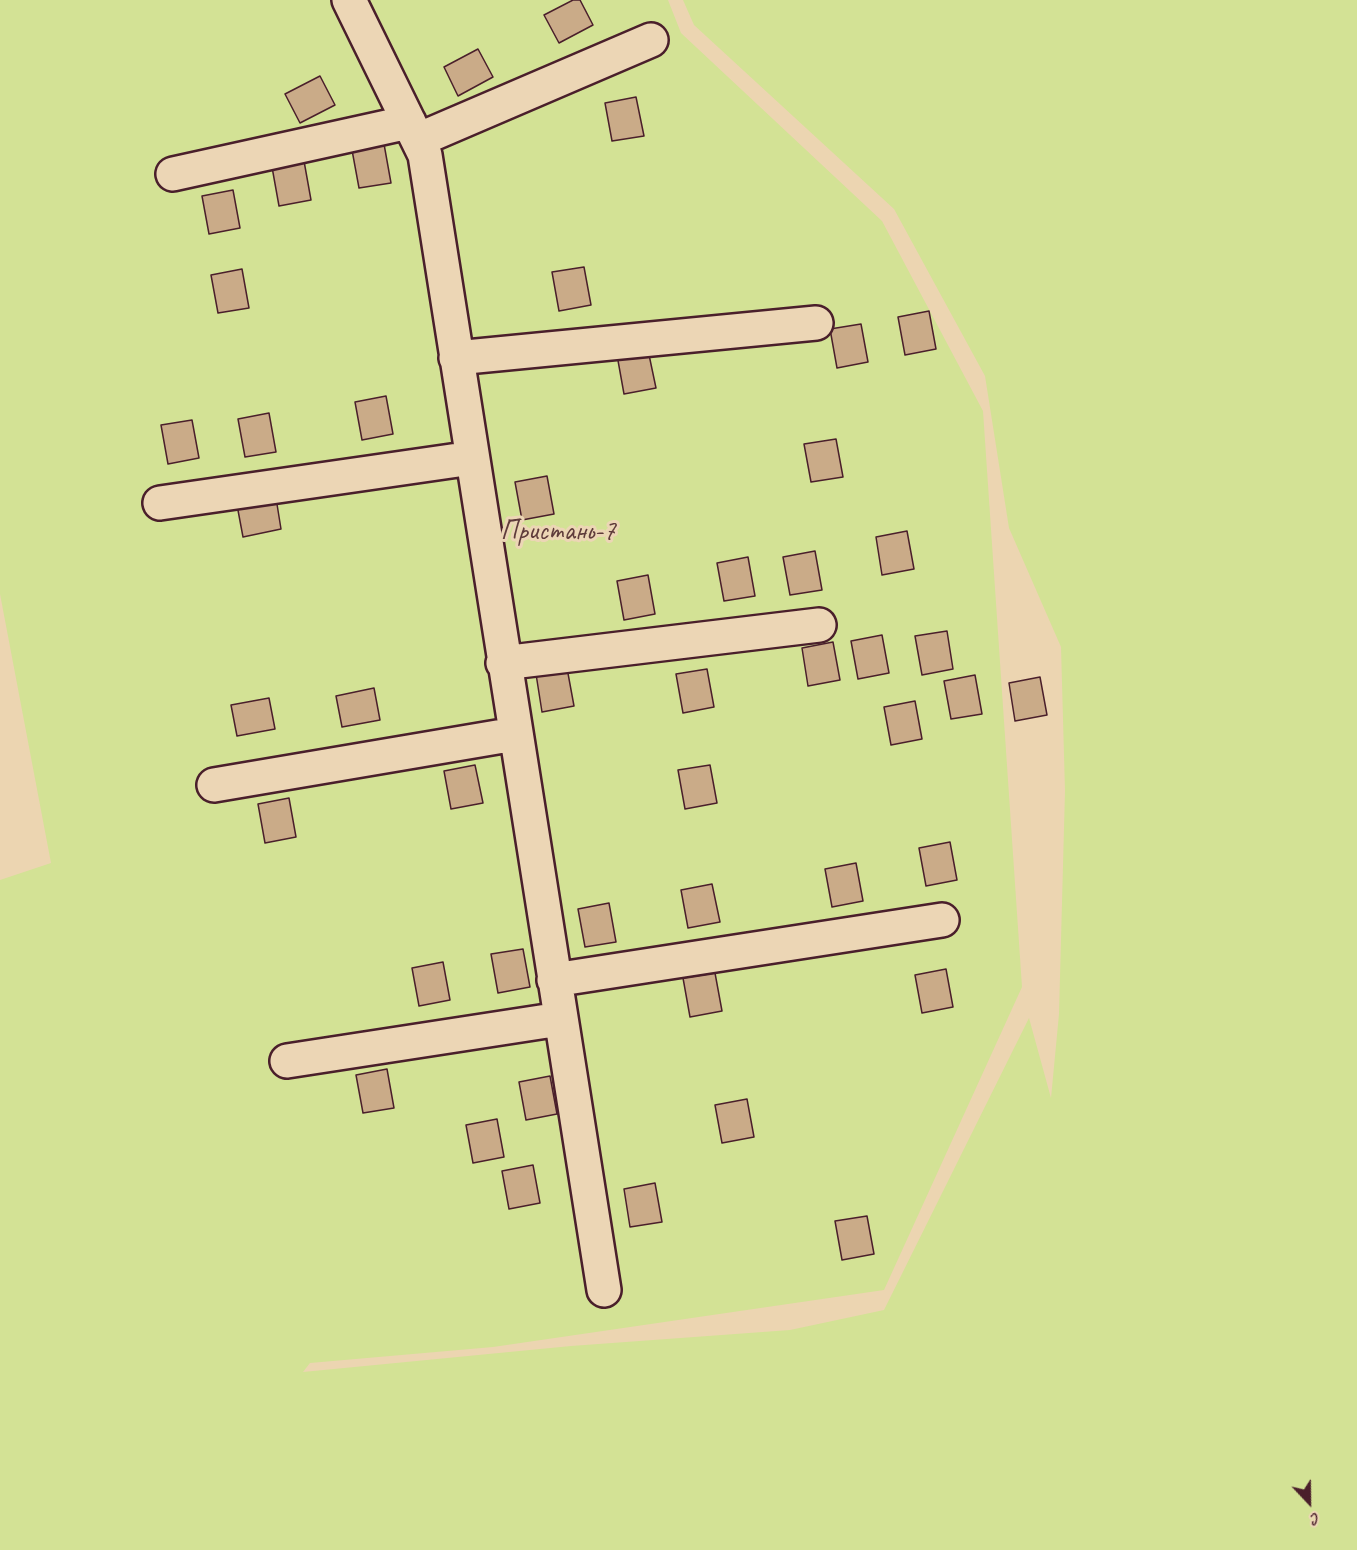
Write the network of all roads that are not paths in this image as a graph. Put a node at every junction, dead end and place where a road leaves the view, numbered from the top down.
1 (349, 0) edge
2 (651, 40) dead end
3 (414, 131) junction
4 (173, 174) dead end
5 (816, 323) dead end
6 (456, 358) junction
7 (472, 458) junction
8 (160, 503) dead end
9 (819, 625) dead end
10 (503, 663) junction
11 (515, 734) junction
12 (214, 786) dead end
13 (942, 920) dead end
14 (554, 980) junction
15 (560, 1019) junction
16 (288, 1061) dead end
17 (604, 1290) dead end

1 - 3 lane
2 - 3 lane
3 - 4 lane
3 - 6 lane
5 - 6 lane
6 - 7 lane
7 - 8 lane
7 - 10 lane
9 - 10 lane
10 - 11 lane
11 - 12 lane
11 - 14 lane
13 - 14 lane
14 - 15 lane
15 - 16 lane
15 - 17 lane

